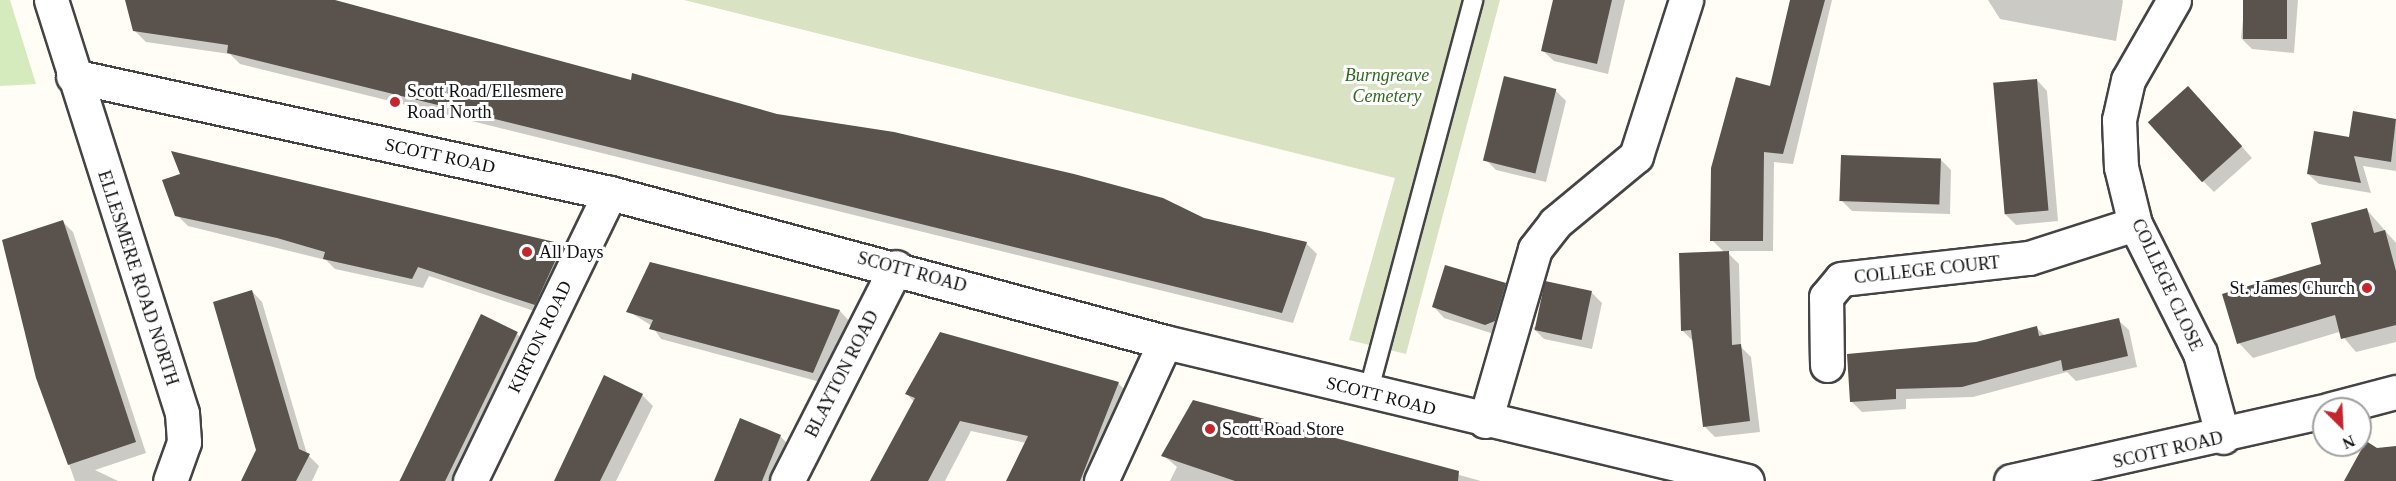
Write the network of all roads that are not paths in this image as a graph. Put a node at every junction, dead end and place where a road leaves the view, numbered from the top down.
1 (51, 0) edge
2 (1473, 0) edge
3 (1686, 0) edge
4 (2174, 0) edge
5 (73, 76) junction
6 (610, 193) junction
7 (2135, 224) junction
8 (896, 267) junction
9 (1165, 342) junction
10 (1827, 365) dead end
11 (2396, 392) edge
12 (1368, 393) junction
13 (2372, 398) edge
14 (2312, 414) edge
15 (1485, 421) junction
16 (2223, 437) junction
17 (171, 481) edge
18 (470, 481) edge
19 (787, 481) edge
20 (1101, 481) edge
21 (1747, 481) edge
22 (2011, 481) edge

1 - 5 street, ELLESMERE ROAD NORTH
2 - 12 lane
3 - 15 street
4 - 7 street, COLLEGE CLOSE
5 - 6 street, SCOTT ROAD
5 - 17 street, ELLESMERE ROAD NORTH
6 - 8 street, SCOTT ROAD
6 - 18 street, KIRTON ROAD
7 - 10 street, COLLEGE COURT
7 - 16 street, COLLEGE CLOSE
8 - 9 street, SCOTT ROAD
8 - 19 street, BLAYTON ROAD
9 - 12 street, SCOTT ROAD
9 - 20 street
11 - 13 street
12 - 15 street, SCOTT ROAD
14 - 16 street, SCOTT ROAD
15 - 21 street, SCOTT ROAD
16 - 22 street, SCOTT ROAD

